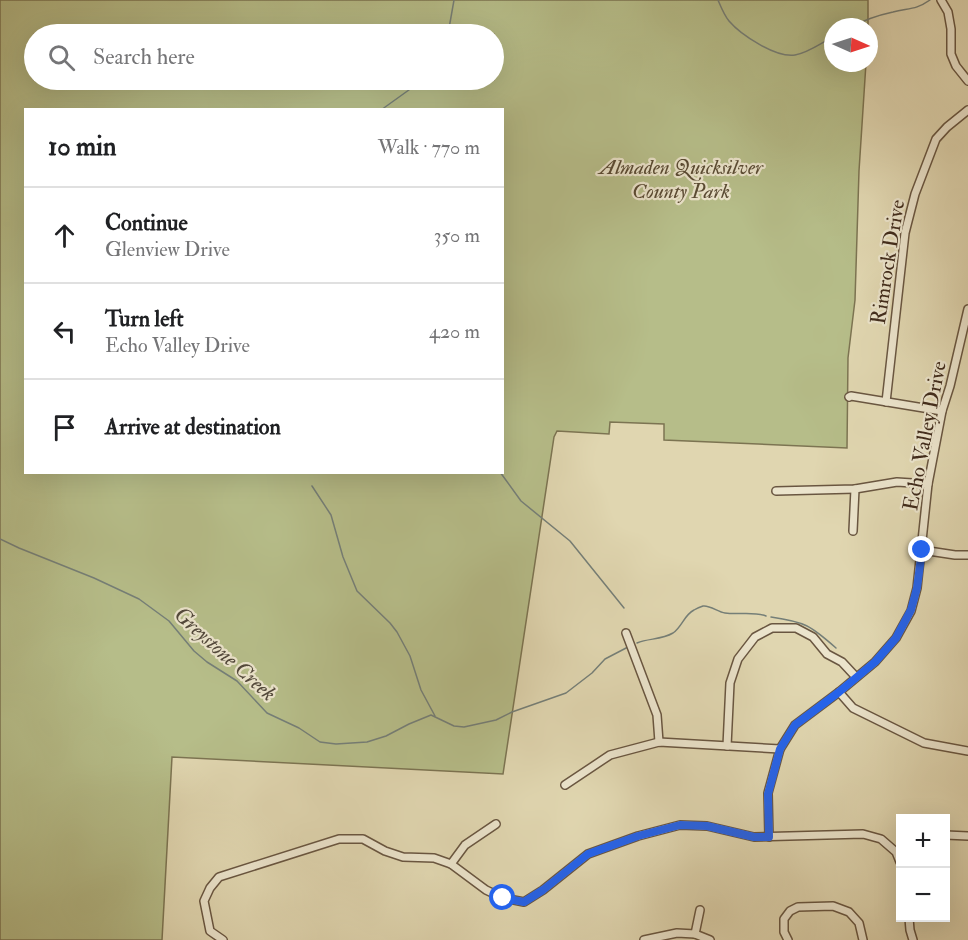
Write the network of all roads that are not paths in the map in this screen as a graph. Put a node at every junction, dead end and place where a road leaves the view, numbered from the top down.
1 (941, 0) edge
2 (968, 81) edge
3 (968, 110) edge
4 (968, 309) edge
5 (849, 397) dead end
6 (886, 402) junction
7 (942, 411) junction
8 (928, 484) junction
9 (855, 489) junction
10 (776, 491) dead end
11 (853, 531) dead end
12 (922, 550) junction
13 (955, 555) junction
14 (968, 555) edge
15 (968, 560) edge
16 (626, 633) dead end
17 (856, 677) junction
18 (839, 692) junction
19 (659, 742) junction
20 (727, 746) junction
21 (780, 749) junction
22 (968, 751) edge
23 (565, 785) dead end
24 (496, 824) dead end
25 (950, 835) edge
26 (968, 836) edge
27 (769, 837) junction
28 (896, 850) edge
29 (451, 864) junction
30 (700, 910) dead end
31 (909, 922) edge
32 (695, 934) junction
33 (223, 940) edge
34 (644, 940) edge
35 (710, 940) edge
36 (789, 940) edge
37 (863, 940) edge
38 (913, 940) edge

1 - 2 street
3 - 6 street, Rimrock Drive
4 - 7 street, Echo Valley Drive
5 - 6 street
6 - 7 street
7 - 8 street, Echo Valley Drive
8 - 9 street
8 - 12 street, Echo Valley Drive
9 - 10 street
9 - 11 street
12 - 13 street
12 - 17 street, Echo Valley Drive
13 - 14 street
13 - 15 street
16 - 19 street
17 - 18 street, Echo Valley Drive
17 - 20 street
18 - 21 street, Echo Valley Drive
18 - 22 street
19 - 20 street
19 - 23 street
20 - 21 street
21 - 27 street, Echo Valley Drive
24 - 29 street
25 - 26 street
27 - 28 street
27 - 29 street
29 - 33 street
30 - 32 street
31 - 38 street
32 - 34 street
32 - 35 street
36 - 37 street

